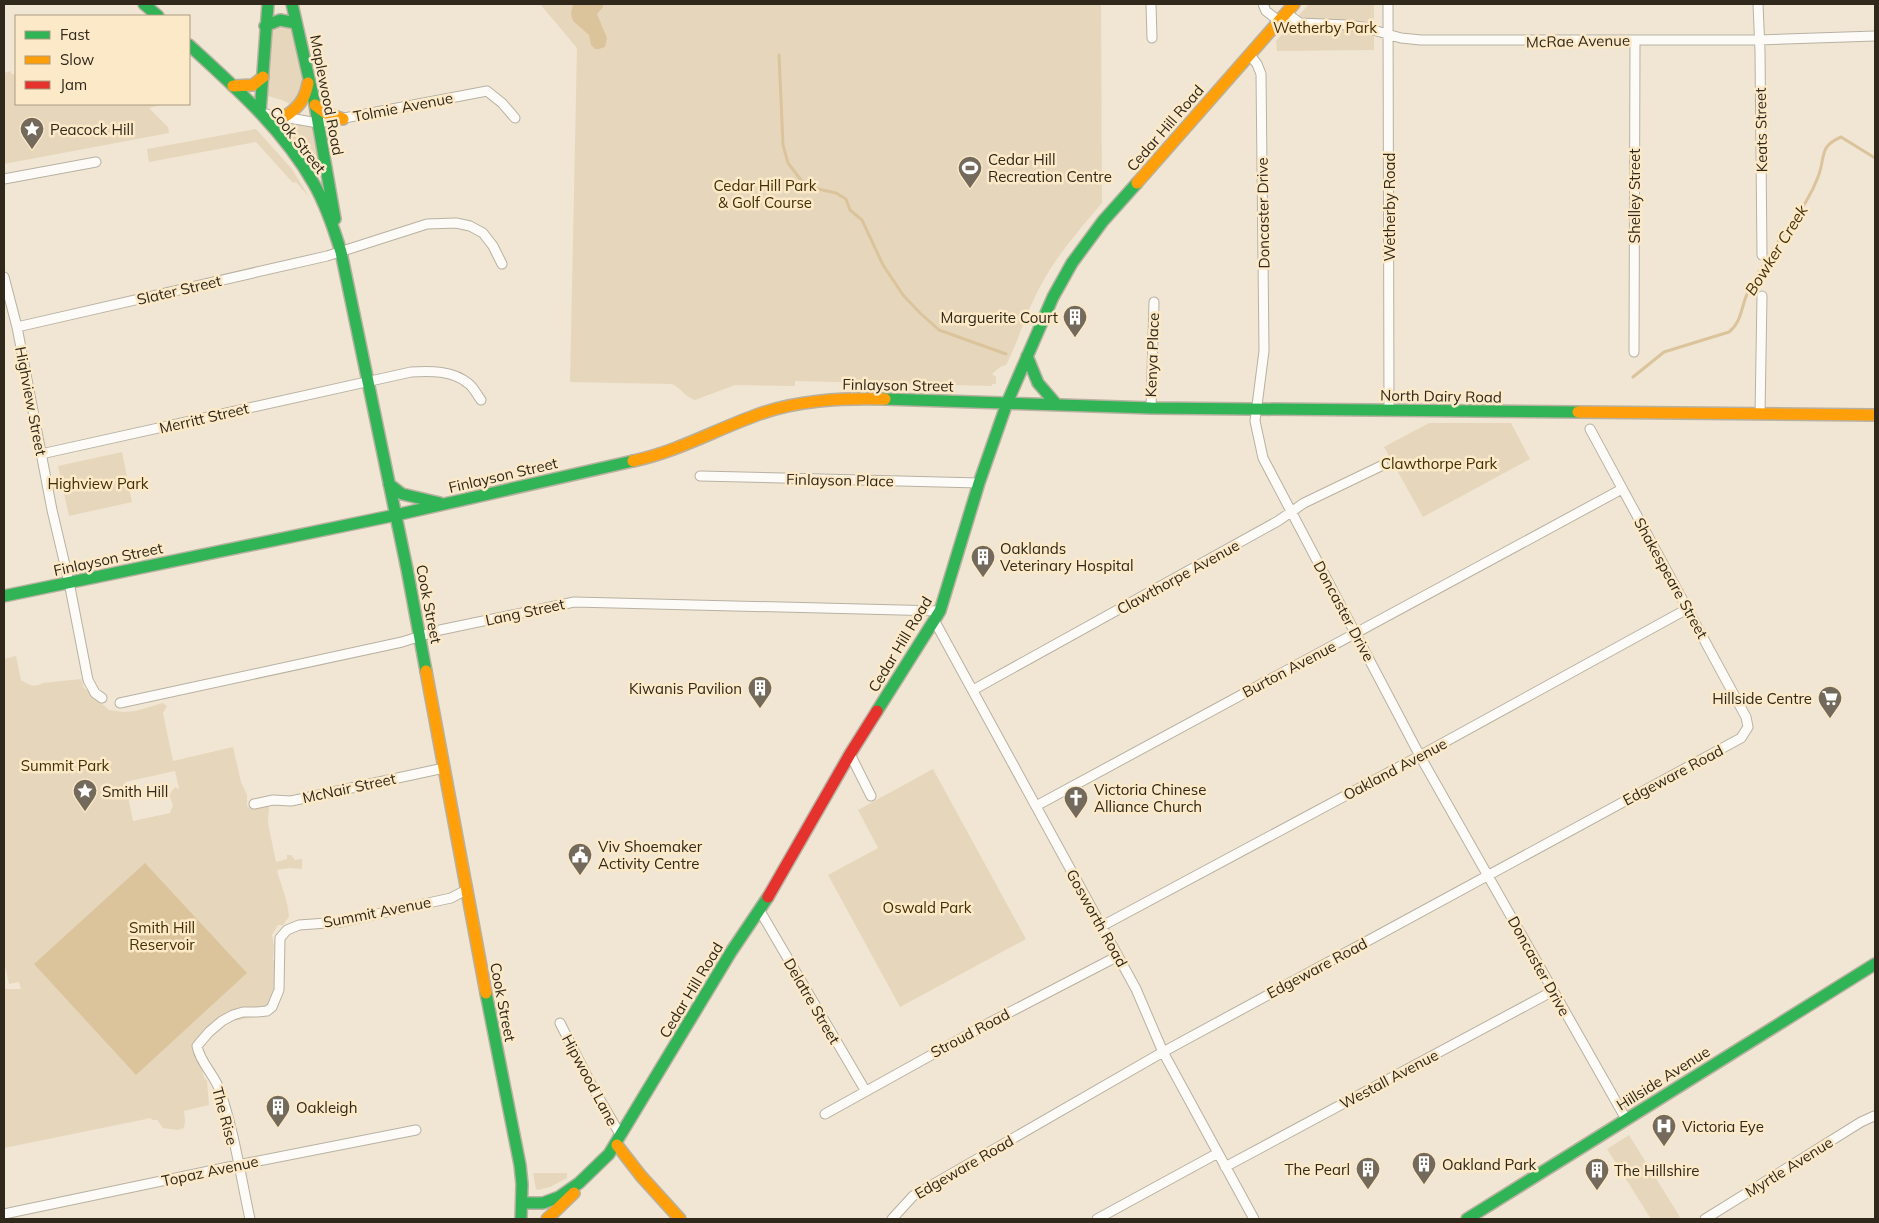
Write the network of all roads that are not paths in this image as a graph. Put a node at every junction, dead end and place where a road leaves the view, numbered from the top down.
1 (144, 4) edge
2 (268, 4) edge
3 (292, 4) edge
4 (1152, 4) edge
5 (1263, 4) edge
6 (1294, 4) edge
7 (1388, 4) edge
8 (1758, 4) edge
9 (157, 15) edge
10 (1282, 17) junction
11 (296, 23) junction
12 (265, 26) junction
13 (1388, 35) junction
14 (1875, 36) edge
15 (1152, 38) dead end
16 (1635, 40) junction
17 (1759, 40) junction
18 (190, 46) edge
19 (1250, 55) junction
20 (309, 76) junction
21 (263, 77) junction
22 (233, 86) junction
23 (315, 105) junction
24 (260, 113) junction
25 (284, 117) junction
26 (515, 118) dead end
27 (343, 119) junction
28 (318, 123) junction
29 (96, 162) dead end
30 (4, 179) edge
31 (341, 252) junction
32 (1762, 256) dead end
33 (502, 264) dead end
34 (4, 277) edge
35 (1762, 296) dead end
36 (1154, 302) dead end
37 (17, 327) junction
38 (1634, 352) dead end
39 (1027, 356) junction
40 (367, 380) junction
41 (481, 400) dead end
42 (1007, 403) junction
43 (1057, 405) junction
44 (1151, 408) junction
45 (1256, 409) junction
46 (1389, 410) junction
47 (1760, 414) junction
48 (1875, 415) edge
49 (1590, 429) dead end
50 (41, 454) junction
51 (1383, 465) dead end
52 (700, 476) dead end
53 (979, 483) junction
54 (389, 484) junction
55 (1622, 489) junction
56 (444, 504) junction
57 (1291, 512) junction
58 (396, 515) junction
59 (69, 582) junction
60 (4, 596) edge
61 (1687, 609) junction
62 (937, 616) junction
63 (1356, 633) junction
64 (420, 637) junction
65 (973, 690) junction
66 (102, 698) dead end
67 (120, 703) dead end
68 (1748, 728) joint
69 (850, 754) junction
70 (1420, 756) junction
71 (444, 768) junction
72 (871, 796) dead end
73 (254, 804) dead end
74 (1036, 806) junction
75 (1488, 875) junction
76 (466, 890) junction
77 (760, 911) junction
78 (1102, 926) junction
79 (1118, 956) junction
80 (1874, 968) edge
81 (1553, 991) junction
82 (560, 1023) dead end
83 (197, 1046) joint
84 (1163, 1052) junction
85 (865, 1090) junction
86 (825, 1114) dead end
87 (1875, 1114) edge
88 (1626, 1119) junction
89 (416, 1130) dead end
90 (619, 1140) junction
91 (1218, 1153) junction
92 (238, 1165) junction
93 (1225, 1167) junction
94 (581, 1181) junction
95 (522, 1203) junction
96 (4, 1214) edge
97 (250, 1219) edge
98 (520, 1219) edge
99 (547, 1219) edge
100 (680, 1219) edge
101 (892, 1219) edge
102 (1097, 1219) edge
103 (1254, 1219) edge
104 (1467, 1219) edge
105 (1704, 1219) edge

1 - 9 street
2 - 12 street
3 - 11 street, Maplewood Road
4 - 15 street
5 - 10 street
6 - 10 street, Cedar Hill Road
7 - 13 street, Wetherby Road
8 - 17 street, Keats Street
10 - 13 street, McRae Avenue
10 - 19 street, Cedar Hill Road
11 - 12 street
11 - 20 street, Maplewood Road
12 - 21 street
13 - 16 street, McRae Avenue
13 - 46 street, Wetherby Road
14 - 17 street, McRae Avenue
16 - 17 street, McRae Avenue
16 - 38 street, Shelley Street
17 - 32 street, Keats Street
18 - 22 street, Cook Street
19 - 39 street, Cedar Hill Road
19 - 45 street, Doncaster Drive
20 - 23 street, Maplewood Road
20 - 25 street
21 - 22 street
21 - 24 street
22 - 24 street, Cook Street
23 - 27 street
23 - 28 street, Maplewood Road
24 - 25 street, Tolmie Avenue
24 - 31 street, Cook Street
25 - 28 street, Tolmie Avenue
26 - 27 street, Tolmie Avenue
27 - 28 street, Tolmie Avenue
28 - 31 street, Maplewood Road
29 - 30 street
31 - 33 street, Slater Street
31 - 37 street, Slater Street
31 - 40 street, Cook Street
34 - 37 street, Highview Street
35 - 47 street
36 - 44 street, Kenya Place
37 - 50 street, Highview Street
39 - 42 street, Cedar Hill Road
39 - 43 street
40 - 41 street, Merritt Street
40 - 50 street, Merritt Street
40 - 54 street, Cook Street
42 - 43 street, North Dairy Road
42 - 53 street, Cedar Hill Road
42 - 56 street, Finlayson Street
43 - 44 street, North Dairy Road
44 - 45 street, North Dairy Road
45 - 46 street, North Dairy Road
45 - 57 street, Doncaster Drive
46 - 47 street, North Dairy Road
47 - 48 street, North Dairy Road
49 - 55 street, Shakespeare Street
50 - 59 street, Highview Street
51 - 57 street, Clawthorpe Avenue
52 - 53 street, Finlayson Place
53 - 62 street, Cedar Hill Road
54 - 56 street
54 - 58 street, Cook Street
55 - 61 street, Shakespeare Street
55 - 63 street, Burton Avenue
56 - 58 street, Finlayson Street
57 - 63 street, Doncaster Drive
57 - 65 street, Clawthorpe Avenue
58 - 59 street, Finlayson Street
58 - 64 street, Cook Street
59 - 60 street, Finlayson Street
59 - 66 street, Highview Street
61 - 68 street, Shakespeare Street
61 - 70 street, Oakland Avenue
62 - 64 street, Lang Street
62 - 65 street, Gosworth Road
62 - 69 street, Cedar Hill Road
63 - 70 street, Doncaster Drive
63 - 74 street, Burton Avenue
64 - 67 street, Lang Street
64 - 71 street, Cook Street
65 - 74 street, Gosworth Road
68 - 75 street, Edgeware Road
69 - 72 street
69 - 77 street, Cedar Hill Road
70 - 75 street, Doncaster Drive
70 - 78 street, Oakland Avenue
71 - 73 street, McNair Street
71 - 76 street, Cook Street
74 - 78 street, Gosworth Road
75 - 81 street, Doncaster Drive
75 - 84 street, Edgeware Road
76 - 83 street, Summit Avenue
76 - 95 street, Cook Street
77 - 85 street, Delatre Street
77 - 90 street, Cedar Hill Road
78 - 79 street, Gosworth Road
79 - 84 street, Gosworth Road
79 - 85 street, Stroud Road
80 - 88 street, Hillside Avenue
81 - 88 street, Doncaster Drive
81 - 93 street, Westall Avenue
82 - 90 street, Hipwood Lane
83 - 92 street, The Rise
84 - 91 street, Gosworth Road
84 - 101 street, Edgeware Road
85 - 86 street, Stroud Road
87 - 105 street, Myrtle Avenue
88 - 104 street, Hillside Avenue
89 - 92 street, Topaz Avenue
90 - 94 street, Cedar Hill Road
90 - 100 street
91 - 93 street, Gosworth Road
91 - 102 street
92 - 96 street, Topaz Avenue
92 - 97 street, The Rise
93 - 103 street, Gosworth Road
94 - 95 street
94 - 99 street
95 - 98 street, Cook Street

